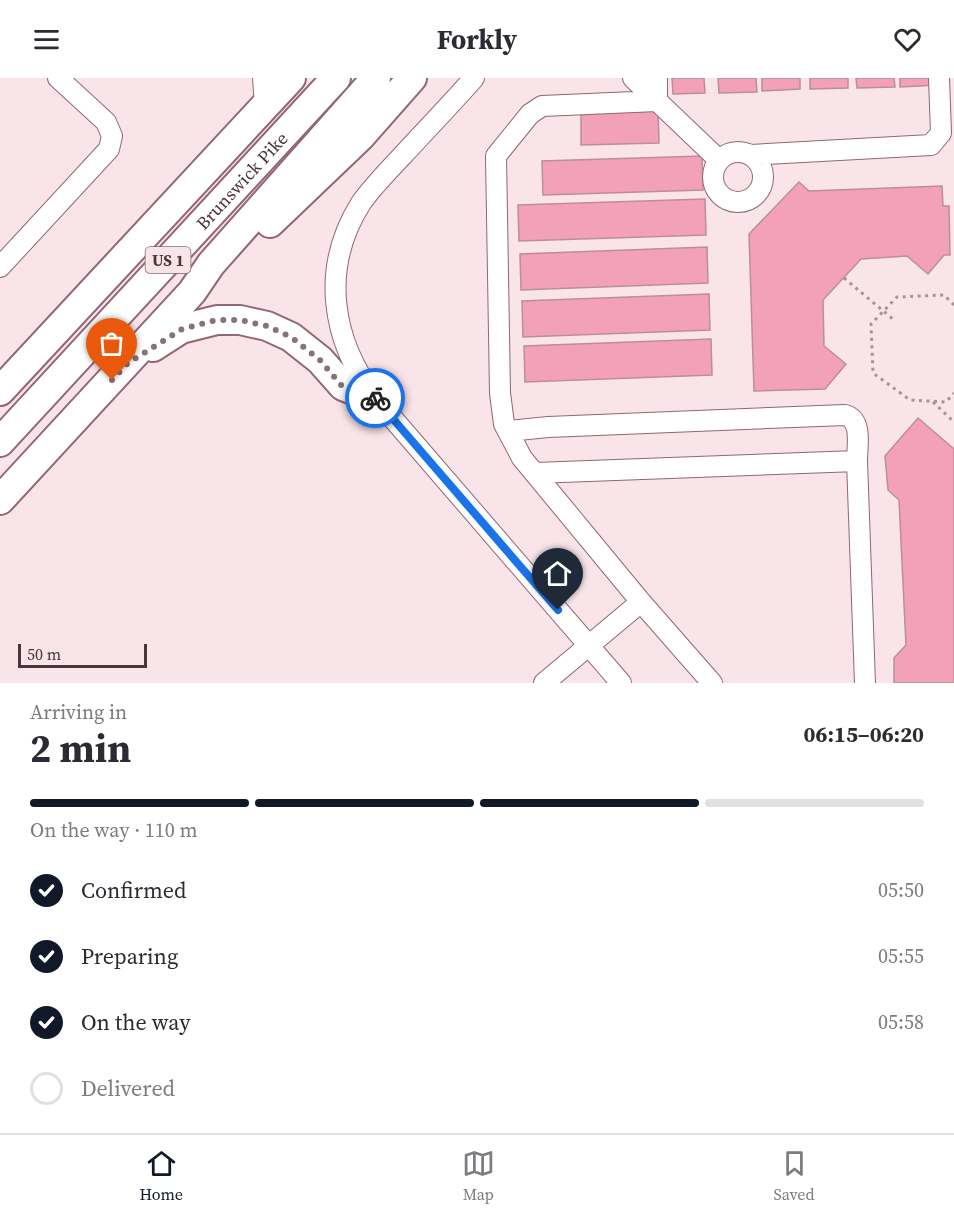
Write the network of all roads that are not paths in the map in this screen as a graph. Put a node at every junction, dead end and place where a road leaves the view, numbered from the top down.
1 (58, 78) edge
2 (291, 78) edge
3 (336, 78) edge
4 (376, 78) edge
5 (412, 78) edge
6 (474, 78) edge
7 (633, 78) edge
8 (657, 78) edge
9 (939, 78) edge
10 (264, 92) edge
11 (657, 101) junction
12 (750, 155) junction
13 (719, 160) junction
14 (0, 267) edge
15 (192, 292) junction
16 (128, 363) junction
17 (0, 391) edge
18 (376, 399) junction
19 (508, 431) junction
20 (0, 442) edge
21 (857, 462) junction
22 (535, 473) junction
23 (0, 500) edge
24 (641, 602) junction
25 (589, 646) junction
26 (544, 683) edge
27 (621, 683) edge
28 (712, 683) edge
29 (865, 683) edge

1 - 14 street
2 - 10 highway, Brunswick Pike / US 1
3 - 20 highway, Brunswick Pike / US 1
4 - 15 highway
5 - 15 highway
6 - 18 street
7 - 11 street
8 - 11 street
9 - 12 street
10 - 17 highway, Brunswick Pike / US 1
11 - 13 street
11 - 19 street
12 - 13 street
12 - 13 street
15 - 16 highway
16 - 18 highway
16 - 23 highway
18 - 25 street
19 - 21 street
19 - 22 street
21 - 22 street
21 - 29 street
22 - 24 street
24 - 25 street
24 - 28 street
25 - 26 street
25 - 27 street

